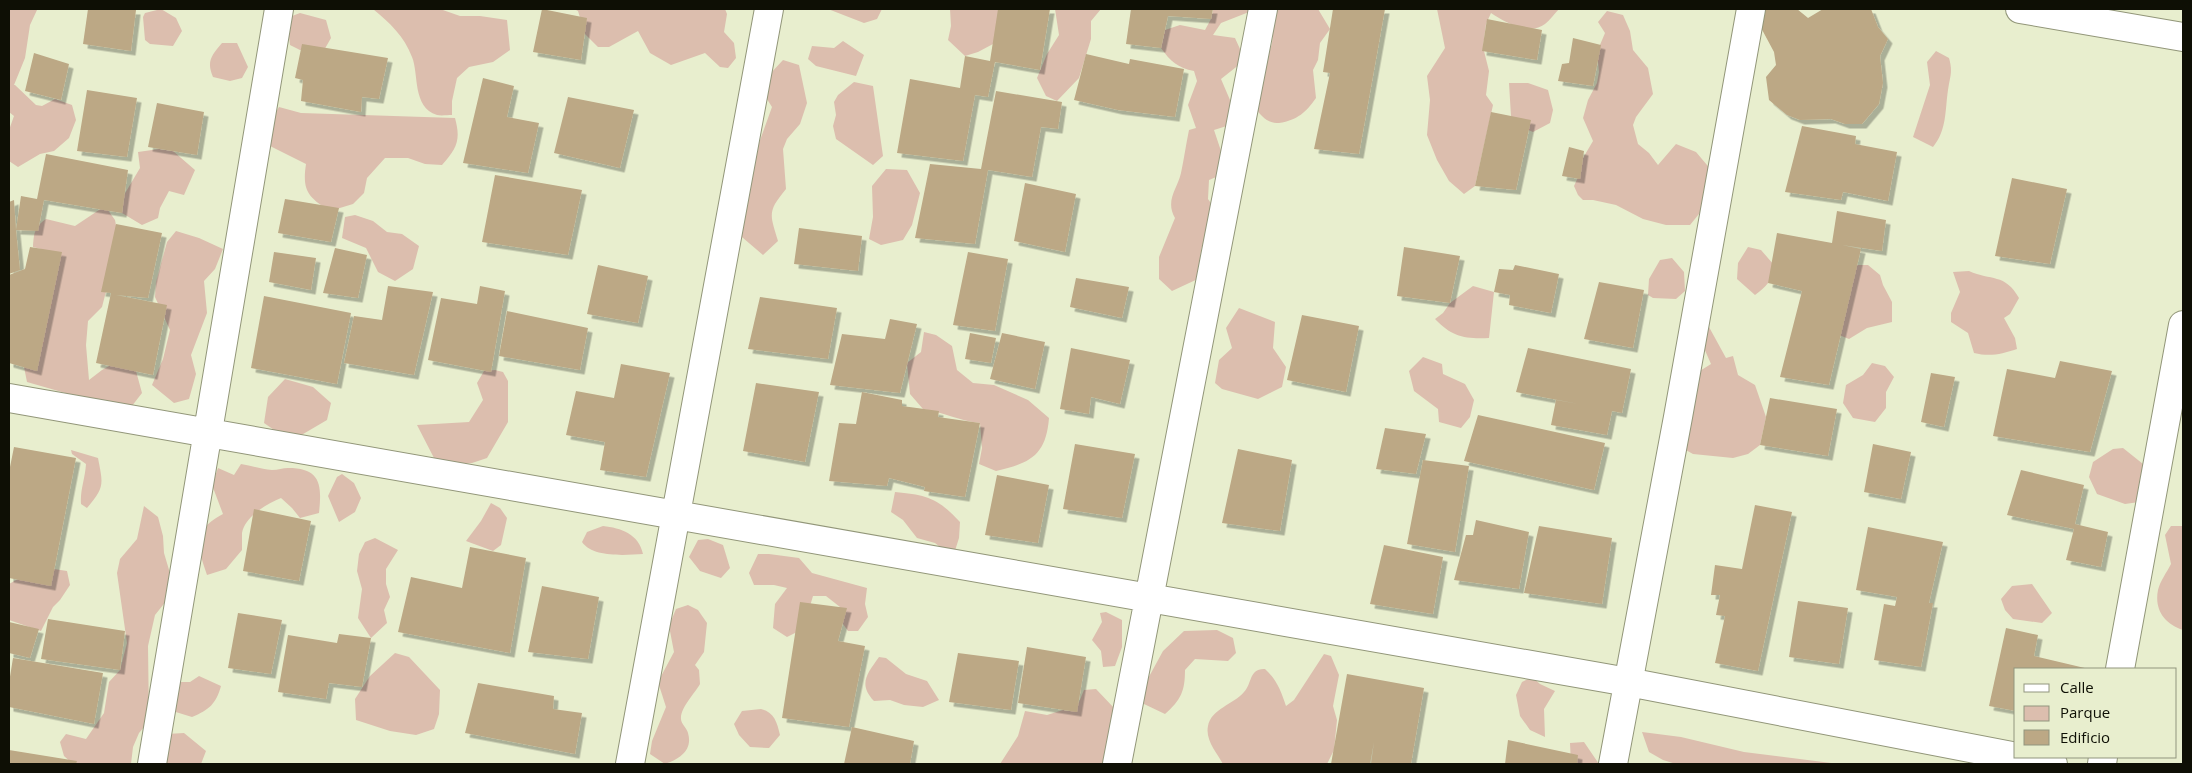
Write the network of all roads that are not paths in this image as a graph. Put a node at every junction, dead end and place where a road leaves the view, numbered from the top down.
1 (279, 9) edge
2 (769, 9) edge
3 (1263, 9) edge
4 (1751, 9) edge
5 (2020, 9) edge
6 (2183, 37) edge
7 (2183, 325) edge
8 (9, 398) edge
9 (209, 432) junction
10 (675, 516) junction
11 (1148, 599) junction
12 (2120, 668) edge
13 (1628, 682) junction
14 (2014, 756) edge
15 (2023, 758) edge
16 (152, 764) edge
17 (630, 764) edge
18 (1117, 764) edge
19 (1613, 764) edge
20 (2054, 764) edge

1 - 9 street
2 - 10 street
3 - 11 street
4 - 13 street
5 - 6 street
7 - 12 street
8 - 9 street
9 - 10 street
9 - 16 street
10 - 11 street
10 - 17 street
11 - 13 street
11 - 18 street
13 - 14 street
13 - 19 street
15 - 20 street

